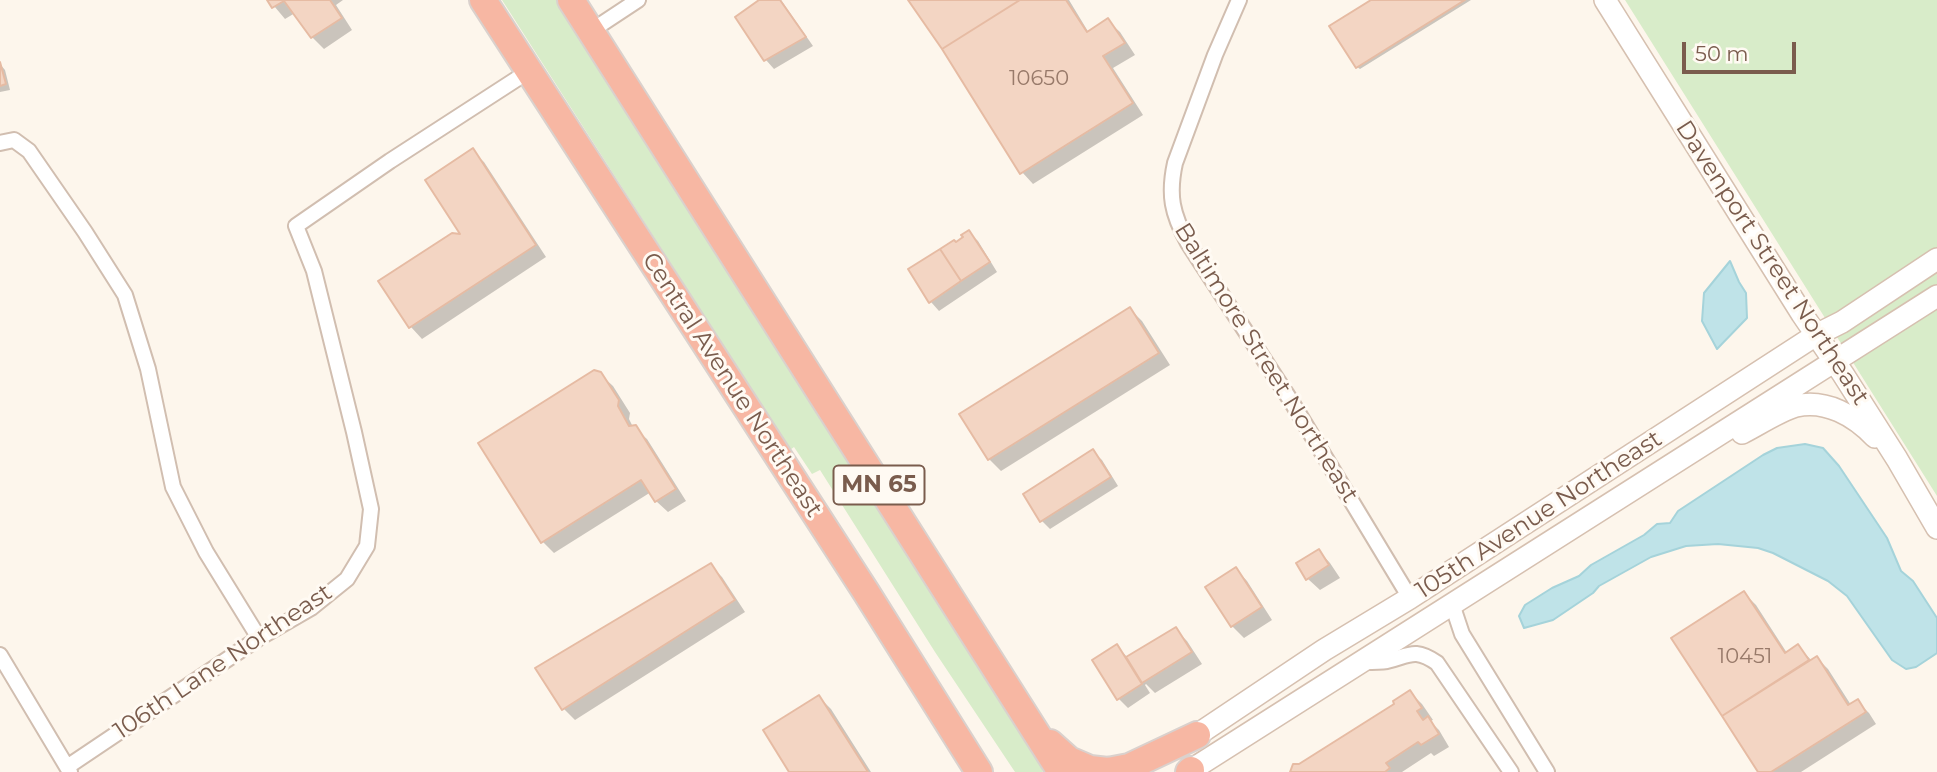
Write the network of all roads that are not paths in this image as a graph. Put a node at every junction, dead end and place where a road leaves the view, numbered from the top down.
1 (484, 0) edge
2 (571, 0) edge
3 (638, 0) edge
4 (1239, 0) edge
5 (1605, 0) edge
6 (591, 31) junction
7 (528, 71) junction
8 (7, 142) edge
9 (1937, 260) edge
10 (1937, 296) edge
11 (1816, 335) junction
12 (1835, 361) junction
13 (1897, 459) junction
14 (1643, 482) junction
15 (1937, 528) edge
16 (1410, 598) junction
17 (1452, 604) junction
18 (259, 638) junction
19 (0, 655) edge
20 (1360, 662) junction
21 (1034, 729) junction
22 (1197, 735) junction
23 (68, 769) edge
24 (1189, 771) edge
25 (979, 772) edge
26 (1061, 772) edge
27 (1141, 772) edge
28 (1511, 772) edge
29 (1547, 772) edge

1 - 7 highway, Central Avenue Northeast / MN 65
2 - 6 highway, MN 65
3 - 6 street
4 - 16 street, Baltimore Street Northeast
5 - 11 street, Davenport Street Northeast
6 - 21 highway, MN 65
7 - 18 street, 106th Lane Northeast
7 - 25 highway, Central Avenue Northeast / MN 65
8 - 18 street
9 - 11 street, 105th Avenue Northeast
10 - 12 street, 105th Avenue Northeast
11 - 12 street, Davenport Street Northeast
11 - 16 street, 105th Avenue Northeast
12 - 13 street, Davenport Street Northeast
12 - 14 street, 105th Avenue Northeast
13 - 14 street
13 - 15 street, Davenport Street Northeast
14 - 17 street, 105th Avenue Northeast
16 - 22 street, 105th Avenue Northeast
17 - 20 street, 105th Avenue Northeast
17 - 29 street
18 - 23 street, 106th Lane Northeast
19 - 23 street
20 - 24 street, 105th Avenue Northeast
20 - 28 street
21 - 22 highway
21 - 26 highway, MN 65
22 - 27 street, 105th Avenue Northeast

